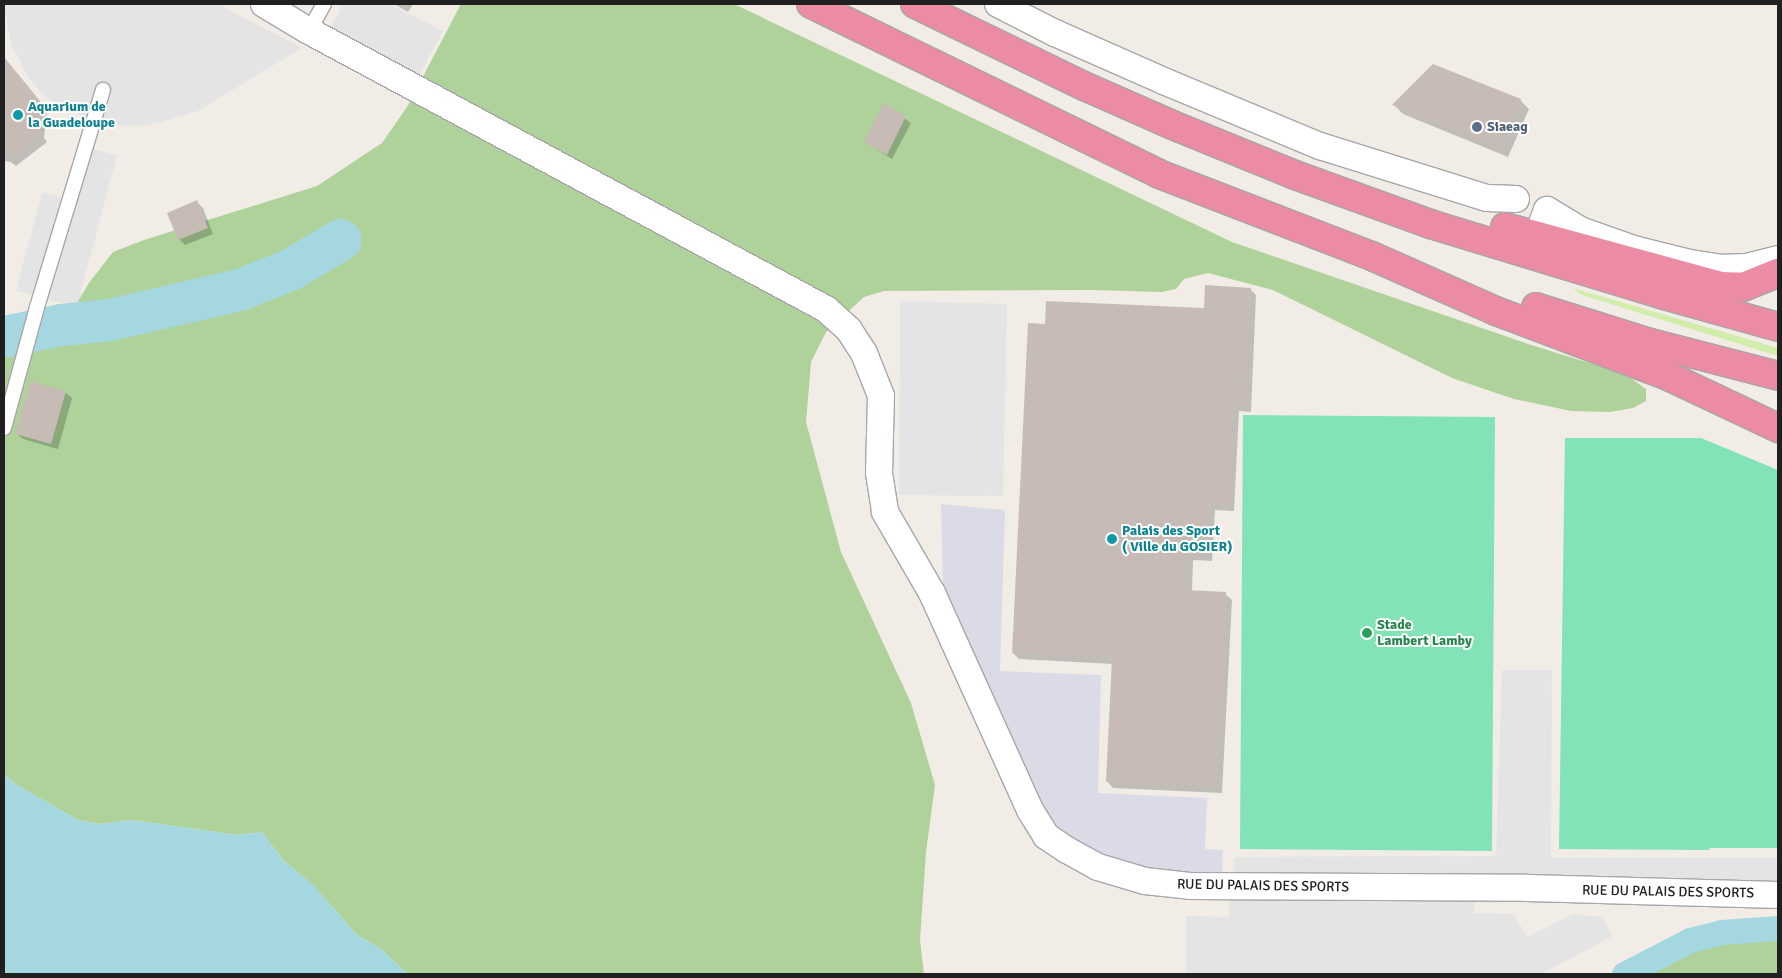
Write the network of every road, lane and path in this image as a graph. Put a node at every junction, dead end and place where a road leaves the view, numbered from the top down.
1 (264, 4) edge
2 (324, 4) edge
3 (811, 4) edge
4 (916, 4) edge
5 (925, 4) edge
6 (998, 4) edge
7 (959, 26) junction
8 (309, 31) junction
9 (103, 90) dead end
10 (1170, 124) junction
11 (1516, 199) dead end
12 (1537, 236) junction
13 (1374, 257) junction
14 (1778, 259) edge
15 (1778, 273) edge
16 (1743, 287) junction
17 (1778, 288) edge
18 (1778, 327) edge
19 (1778, 376) edge
20 (4, 428) edge
21 (1778, 428) edge
22 (1778, 895) edge

1 - 8 street, RUE DU PALAIS DES SPORTS
2 - 8 lane
3 - 13 highway
4 - 7 highway
5 - 7 highway
6 - 11 street
7 - 10 highway
8 - 22 street, RUE DU PALAIS DES SPORTS
9 - 20 lane
10 - 12 highway
10 - 18 highway
12 - 14 street
12 - 16 highway
13 - 19 highway
13 - 21 highway
15 - 16 highway
16 - 17 lane

